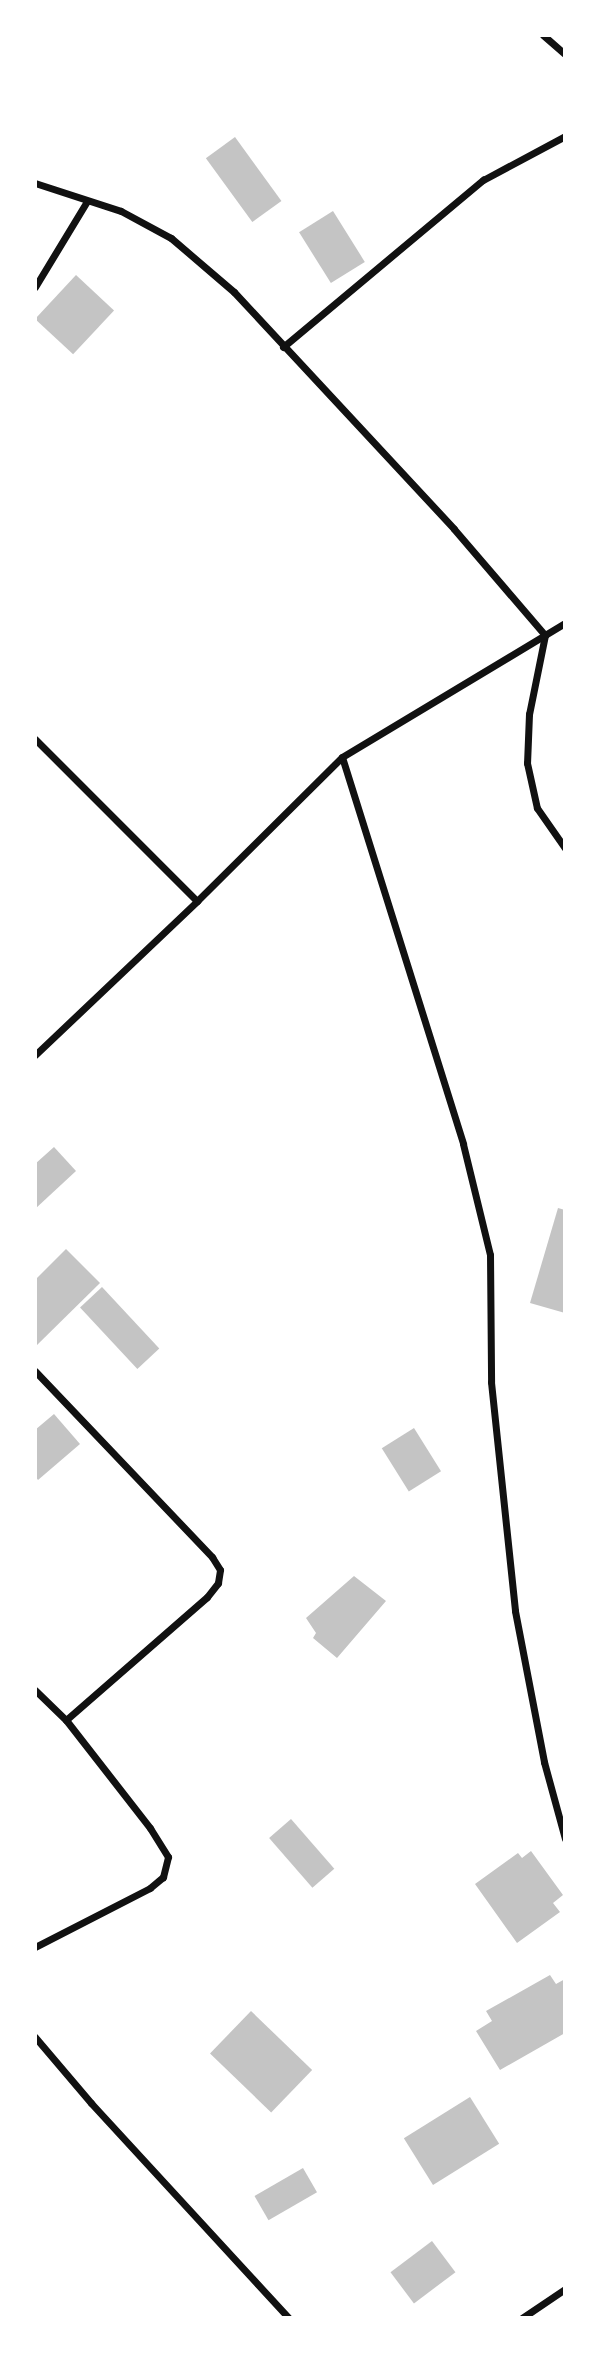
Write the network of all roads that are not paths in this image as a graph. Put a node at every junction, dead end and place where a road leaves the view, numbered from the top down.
1 (543, 35) edge
2 (565, 54) edge
3 (565, 136) edge
4 (35, 183) edge
5 (87, 201) junction
6 (35, 287) edge
7 (283, 347) junction
8 (565, 623) edge
9 (545, 635) junction
10 (35, 739) edge
11 (342, 757) junction
12 (565, 848) edge
13 (197, 901) junction
14 (35, 1055) edge
15 (35, 1371) edge
16 (35, 1690) edge
17 (66, 1720) junction
18 (565, 1839) edge
19 (35, 1947) edge
20 (35, 2037) edge
21 (565, 2290) edge
22 (289, 2318) edge
23 (522, 2318) edge

1 - 2 street
3 - 7 street
4 - 5 street
5 - 6 street
5 - 7 street
7 - 9 street
8 - 9 street
9 - 11 street
9 - 12 street
10 - 13 street
11 - 13 street
11 - 18 street
13 - 14 street
15 - 17 street
16 - 17 street
17 - 19 street
20 - 22 street
21 - 23 street

